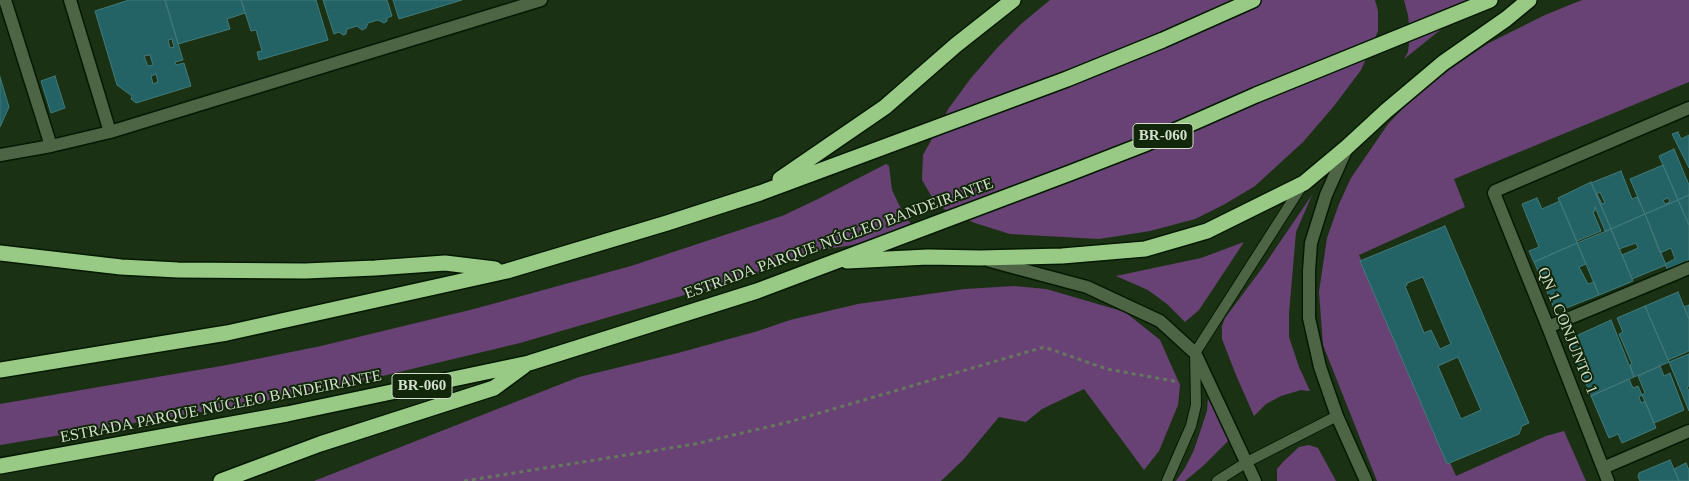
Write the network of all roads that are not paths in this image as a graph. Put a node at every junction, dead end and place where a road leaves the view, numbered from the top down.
1 (5, 0) edge
2 (70, 0) edge
3 (541, 0) edge
4 (1013, 0) edge
5 (1253, 0) edge
6 (1490, 0) edge
7 (1529, 0) edge
8 (1689, 108) edge
9 (110, 132) junction
10 (51, 146) junction
11 (1347, 147) junction
12 (0, 155) edge
13 (1304, 184) junction
14 (760, 193) junction
15 (0, 253) edge
16 (980, 258) junction
17 (833, 261) junction
18 (1689, 268) edge
19 (507, 270) junction
20 (1548, 327) junction
21 (1195, 353) junction
22 (529, 363) junction
23 (0, 370) edge
24 (1337, 416) junction
25 (1689, 431) edge
26 (1247, 462) junction
27 (0, 466) edge
28 (1603, 468) junction
29 (221, 481) edge
30 (1167, 481) edge
31 (1217, 481) edge
32 (1255, 481) edge
33 (1366, 481) edge
34 (1608, 481) edge

1 - 10 street
2 - 9 street
3 - 9 street
4 - 14 highway
5 - 14 highway
6 - 17 highway, ESTRADA PARQUE NÚCLEO BANDEIRANTE / BR-060
7 - 11 highway
8 - 20 street, QN 1 CONJUNTO 1
9 - 10 street
10 - 12 street
11 - 13 highway
11 - 24 street
13 - 16 highway
13 - 21 lane
14 - 19 highway
15 - 19 highway
16 - 17 highway
16 - 21 street
17 - 22 highway, ESTRADA PARQUE NÚCLEO BANDEIRANTE / BR-060
18 - 20 street
19 - 23 highway
20 - 28 street, QN 1 CONJUNTO 1
21 - 26 street
21 - 30 lane
22 - 27 highway, ESTRADA PARQUE NÚCLEO BANDEIRANTE / BR-060
22 - 29 highway
24 - 26 lane
24 - 33 street
25 - 28 street
26 - 31 lane
26 - 32 street
28 - 34 street, QN 1 CONJUNTO 1

